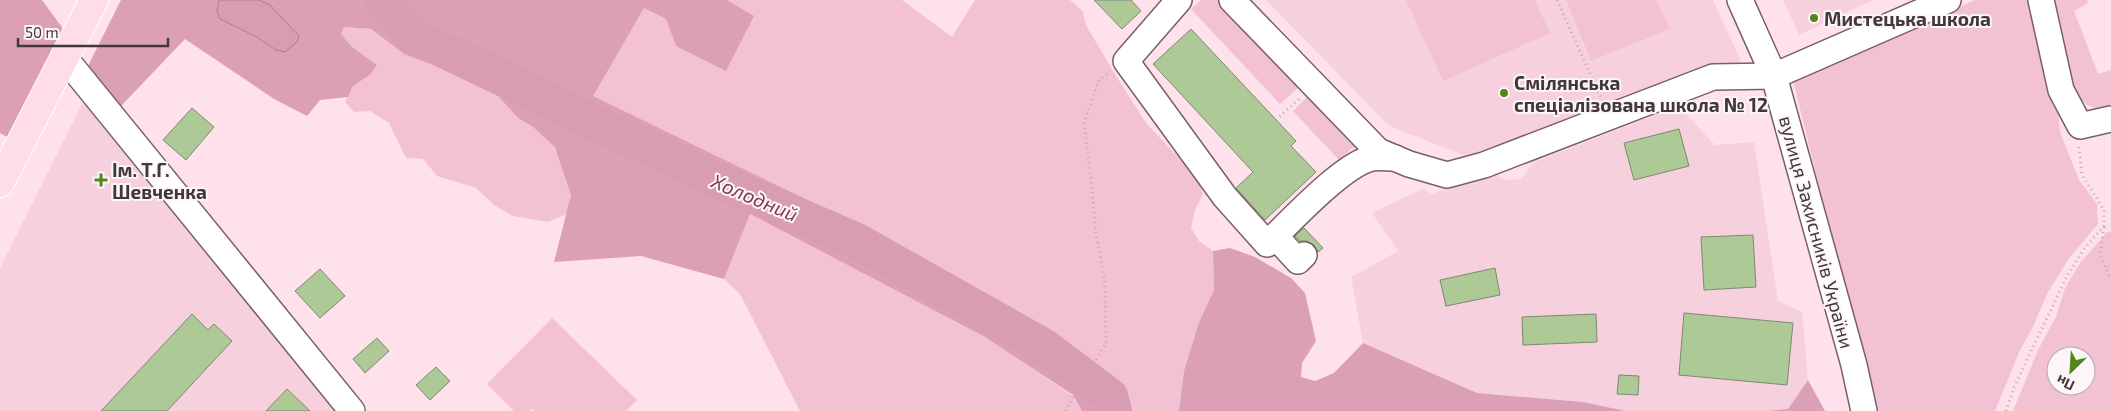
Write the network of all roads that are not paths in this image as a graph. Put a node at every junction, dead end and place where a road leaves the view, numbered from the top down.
1 (94, 0) edge
2 (1179, 0) edge
3 (1232, 0) edge
4 (1740, 0) edge
5 (1948, 0) edge
6 (2041, 0) edge
7 (64, 58) junction
8 (1774, 76) junction
9 (2111, 118) edge
10 (1395, 158) junction
11 (0, 183) edge
12 (352, 411) edge
13 (1864, 411) edge

1 - 7 main road
2 - 10 street
3 - 10 street
4 - 8 street, вулиця Захисників України
5 - 8 street
6 - 9 street
7 - 11 main road
7 - 12 street
8 - 10 street
8 - 13 street, вулиця Захисників України

